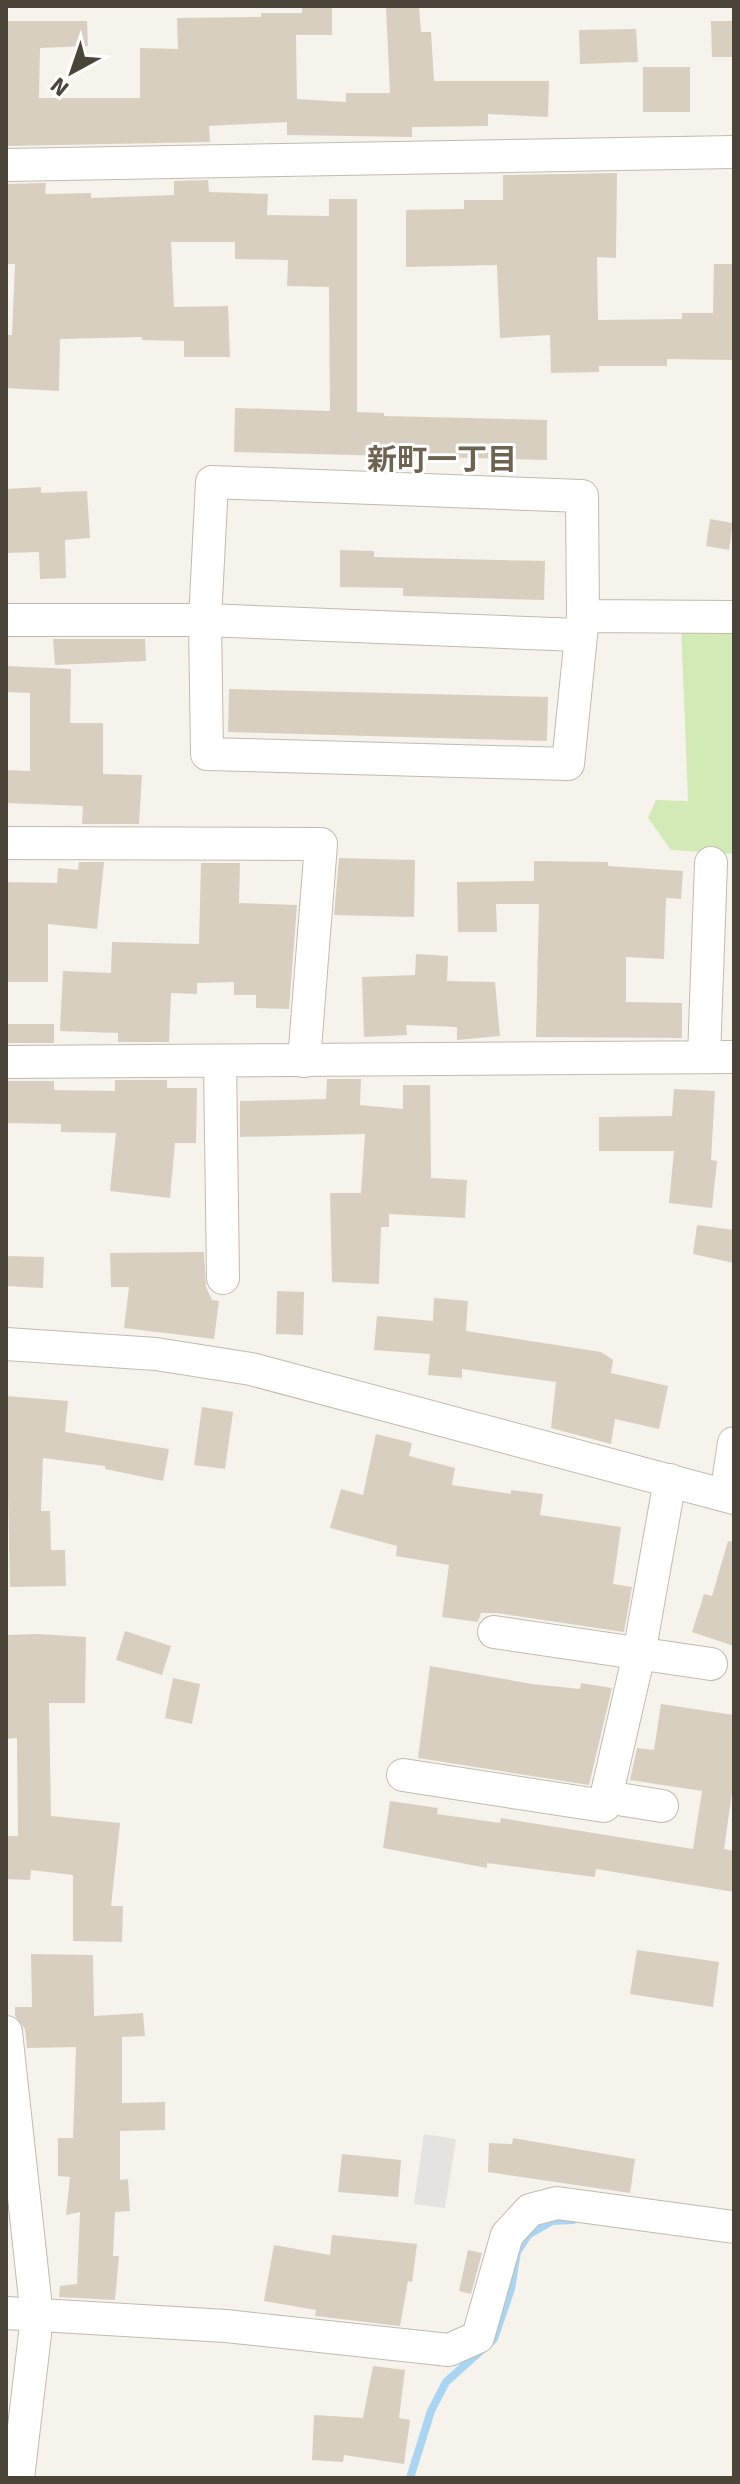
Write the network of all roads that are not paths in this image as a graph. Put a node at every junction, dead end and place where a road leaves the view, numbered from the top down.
1 (734, 152) edge
2 (6, 165) edge
3 (734, 617) edge
4 (6, 620) edge
5 (205, 620) junction
6 (581, 626) junction
7 (6, 843) edge
8 (711, 863) dead end
9 (719, 1057) edge
10 (220, 1061) junction
11 (304, 1061) junction
12 (6, 1062) edge
13 (223, 1278) dead end
14 (6, 1344) edge
15 (734, 1443) edge
16 (670, 1480) junction
17 (730, 1496) edge
18 (494, 1632) dead end
19 (639, 1654) junction
20 (711, 1664) dead end
21 (403, 1775) dead end
22 (606, 1797) junction
23 (662, 1806) dead end
24 (6, 2032) edge
25 (734, 2227) edge
26 (21, 2315) edge
27 (18, 2478) edge

1 - 2 street
3 - 6 street
4 - 5 street
5 - 6 street
5 - 6 street
5 - 6 street
7 - 11 street
8 - 9 street
9 - 11 street
10 - 11 street
10 - 12 street
10 - 13 street
14 - 16 street
15 - 17 street
16 - 17 street
16 - 19 street
18 - 19 street
19 - 20 street
19 - 22 street
21 - 22 street
22 - 23 street
24 - 26 street
25 - 26 street
26 - 27 street

